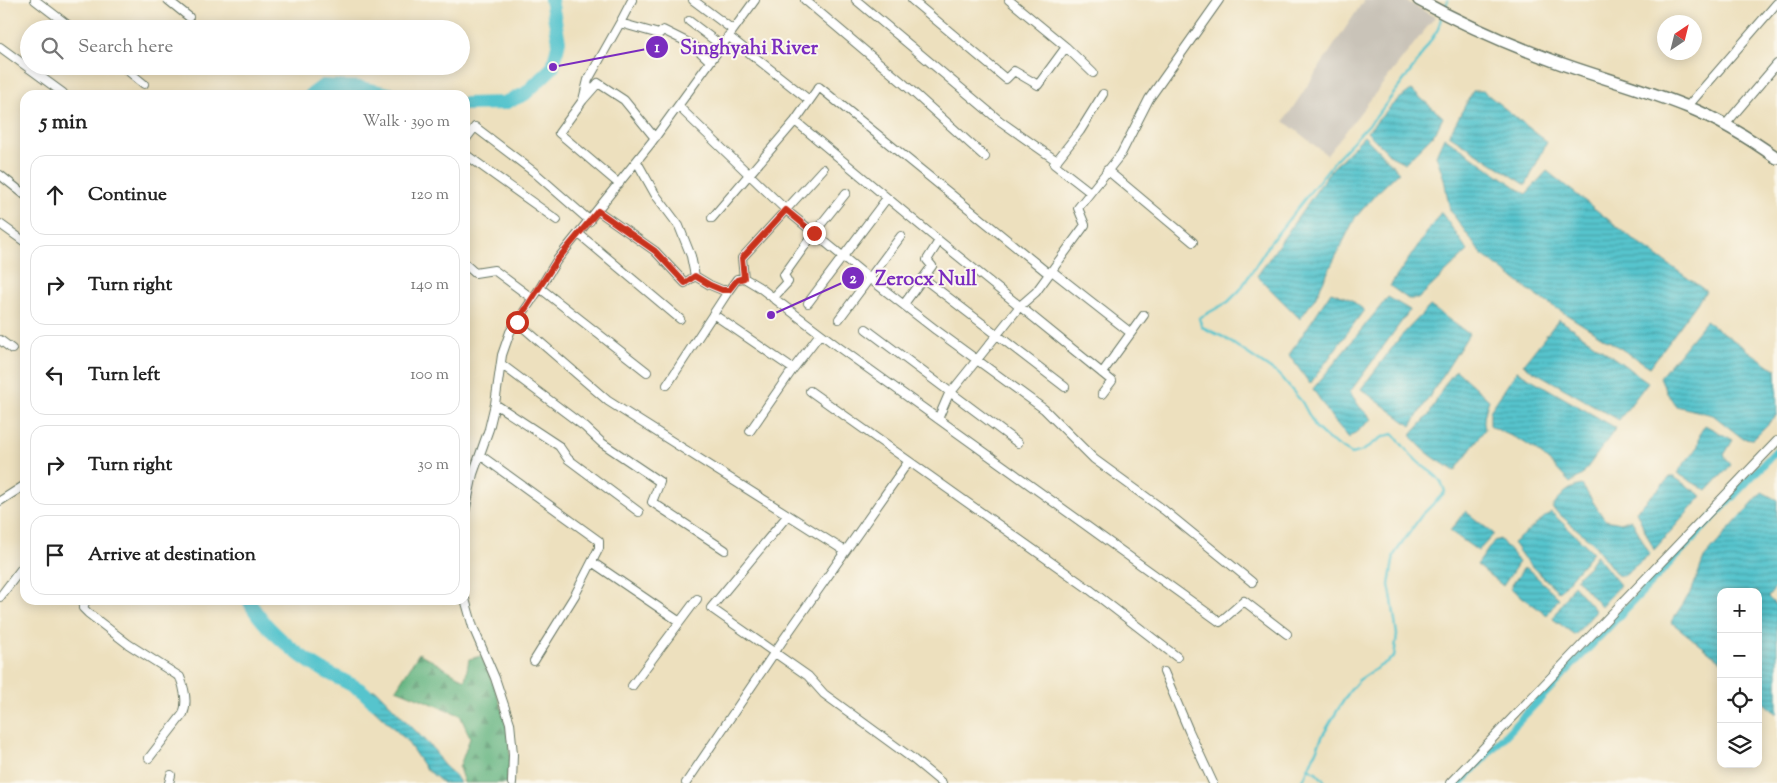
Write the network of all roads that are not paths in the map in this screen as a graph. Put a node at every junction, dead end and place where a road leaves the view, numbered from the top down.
1 (35, 0) edge
2 (168, 0) edge
3 (632, 0) edge
4 (693, 0) edge
5 (804, 0) edge
6 (856, 0) edge
7 (912, 0) edge
8 (1009, 0) edge
9 (1219, 0) edge
10 (1419, 0) edge
11 (750, 2) edge
12 (1776, 7) edge
13 (189, 17) dead end
14 (61, 20) edge
15 (689, 20) dead end
16 (620, 23) junction
17 (731, 33) junction
18 (722, 46) junction
19 (0, 47) edge
20 (1066, 47) junction
21 (710, 61) junction
22 (20, 62) edge
23 (1777, 64) edge
24 (1093, 73) dead end
25 (38, 75) edge
26 (133, 75) edge
27 (144, 84) dead end
28 (59, 90) edge
29 (1103, 94) dead end
30 (584, 100) junction
31 (809, 100) junction
32 (678, 106) junction
33 (1687, 107) junction
34 (795, 121) junction
35 (1725, 125) junction
36 (470, 134) edge
37 (655, 138) junction
38 (985, 157) dead end
39 (470, 158) edge
40 (1777, 158) edge
41 (1056, 161) junction
42 (637, 162) junction
43 (823, 169) dead end
44 (1107, 170) junction
45 (0, 174) edge
46 (749, 175) junction
47 (619, 184) junction
48 (20, 191) edge
49 (1090, 192) junction
50 (846, 193) dead end
51 (887, 198) junction
52 (786, 210) junction
53 (598, 211) junction
54 (712, 218) dead end
55 (557, 220) dead end
56 (590, 221) junction
57 (0, 224) edge
58 (814, 233) junction
59 (579, 234) junction
60 (901, 236) dead end
61 (20, 238) edge
62 (939, 240) junction
63 (1193, 242) dead end
64 (842, 256) junction
65 (470, 268) edge
66 (1050, 273) junction
67 (695, 276) junction
68 (744, 278) junction
69 (869, 278) junction
70 (923, 278) junction
71 (540, 288) junction
72 (729, 290) junction
73 (773, 298) junction
74 (533, 299) junction
75 (808, 303) dead end
76 (904, 304) junction
77 (1020, 306) junction
78 (713, 314) junction
79 (1144, 315) dead end
80 (680, 319) dead end
81 (839, 319) dead end
82 (517, 322) junction
83 (866, 329) dead end
84 (1131, 333) junction
85 (820, 334) junction
86 (996, 335) junction
87 (0, 340) edge
88 (12, 349) dead end
89 (978, 361) junction
90 (501, 364) junction
91 (793, 370) junction
92 (647, 372) dead end
93 (1102, 372) junction
94 (667, 385) dead end
95 (1065, 387) dead end
96 (810, 391) dead end
97 (951, 392) junction
98 (1102, 394) dead end
99 (495, 404) junction
100 (938, 419) junction
101 (750, 431) dead end
102 (1777, 441) edge
103 (1018, 443) dead end
104 (480, 455) junction
105 (906, 465) dead end
106 (20, 488) edge
107 (470, 491) edge
108 (0, 501) edge
109 (639, 512) dead end
110 (788, 515) junction
111 (725, 550) dead end
112 (845, 551) junction
113 (592, 562) junction
114 (20, 571) edge
115 (1252, 582) dead end
116 (0, 597) edge
117 (697, 599) dead end
118 (84, 605) edge
119 (467, 605) edge
120 (680, 622) junction
121 (1287, 634) dead end
122 (775, 652) junction
123 (1176, 657) dead end
124 (534, 660) dead end
125 (1164, 672) dead end
126 (632, 686) dead end
127 (149, 758) dead end
128 (512, 783) edge
129 (686, 783) edge
130 (942, 783) edge
131 (1212, 783) edge
132 (1450, 783) edge

1 - 14 street
2 - 13 street
3 - 16 street
4 - 17 street
5 - 38 street
6 - 41 street
7 - 20 street
8 - 20 street
9 - 44 street
10 - 33 main road
11 - 17 street
12 - 33 street
15 - 18 street
16 - 21 street
16 - 30 street
17 - 18 street
17 - 31 street
18 - 21 street
19 - 22 street
20 - 24 street
21 - 32 street
23 - 35 street
25 - 28 street
26 - 27 street
29 - 41 street
30 - 37 street
30 - 47 street
31 - 34 street
31 - 66 street
32 - 37 street
32 - 46 street
33 - 35 main road
34 - 46 street
34 - 51 street
35 - 40 main road
36 - 56 street
37 - 42 street
39 - 55 street
41 - 49 street
42 - 47 street
42 - 67 street
43 - 52 street
44 - 49 street
44 - 63 street
45 - 48 street
46 - 52 street
46 - 54 street
47 - 53 street
49 - 66 street
50 - 58 street
51 - 62 street
51 - 64 street
52 - 58 street
52 - 68 street
53 - 56 street
53 - 67 street
56 - 59 street
57 - 61 street
58 - 64 street
58 - 73 street
59 - 71 street
59 - 80 street
60 - 69 street
62 - 70 street
62 - 77 street
64 - 69 street
64 - 75 street
65 - 74 street
66 - 77 street
66 - 84 street
67 - 72 street
68 - 72 street
68 - 73 street
69 - 76 street
69 - 81 street
70 - 76 street
70 - 86 street
71 - 74 street
71 - 92 street
72 - 78 street
73 - 85 street
74 - 82 street
76 - 89 street
77 - 86 street
77 - 93 street
78 - 91 street
78 - 94 street
79 - 84 street
82 - 90 street
82 - 110 street
83 - 97 street
84 - 93 street
85 - 91 street
85 - 100 street
86 - 89 street
86 - 95 street
87 - 88 street
89 - 97 street
89 - 115 street
90 - 99 street
90 - 111 street
91 - 101 street
93 - 98 street
96 - 123 street
97 - 100 street
97 - 103 street
99 - 104 street
99 - 109 street
100 - 121 street
102 - 132 street
104 - 107 street
104 - 113 street
105 - 112 street
106 - 108 street
110 - 112 street
110 - 122 street
112 - 122 street
113 - 120 street
113 - 124 street
114 - 116 street
117 - 120 street
118 - 127 street
119 - 128 street
120 - 126 street
122 - 129 street
122 - 130 street
125 - 131 street

